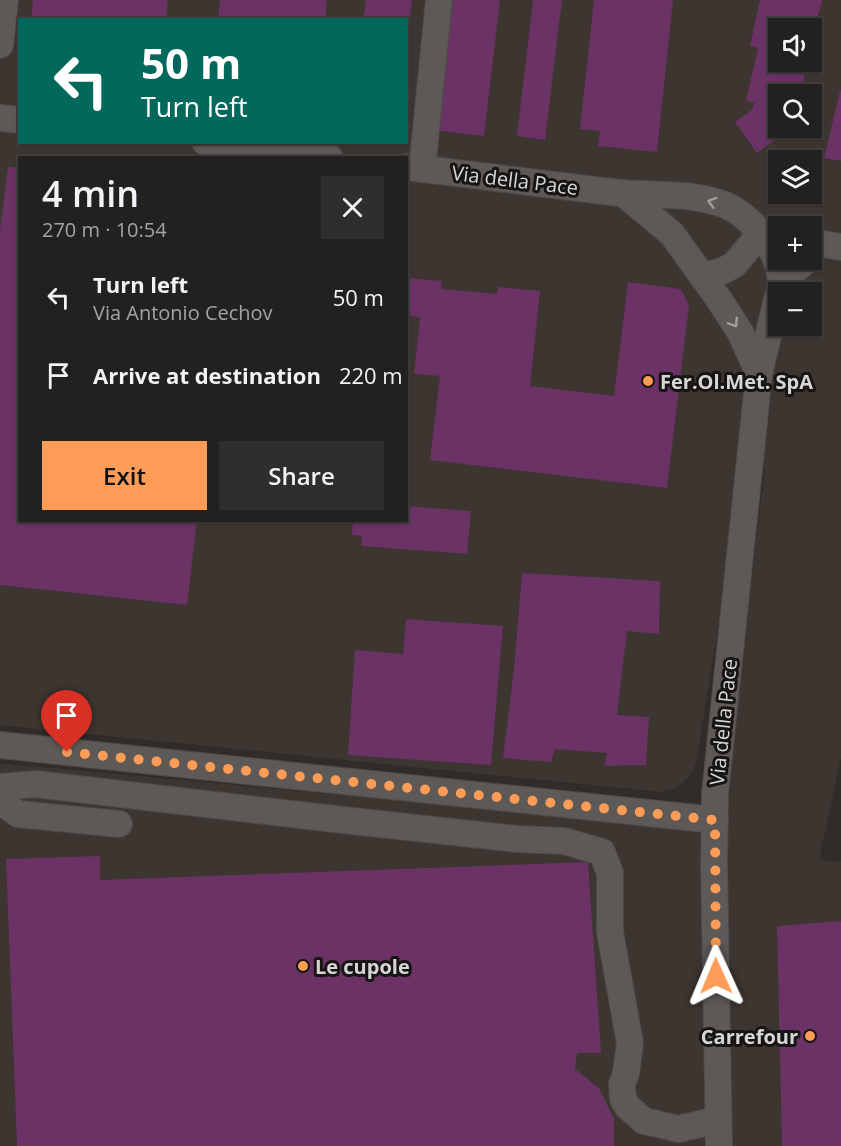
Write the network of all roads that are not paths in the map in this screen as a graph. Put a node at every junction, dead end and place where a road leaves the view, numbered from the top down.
1 (5, 0) edge
2 (439, 0) edge
3 (0, 45) edge
4 (0, 118) edge
5 (18, 120) edge
6 (221, 144) edge
7 (314, 156) edge
8 (414, 168) edge
9 (622, 193) junction
10 (768, 234) edge
11 (768, 236) edge
12 (822, 244) edge
13 (840, 247) edge
14 (822, 253) edge
15 (798, 270) edge
16 (702, 276) junction
17 (787, 282) edge
18 (768, 336) edge
19 (759, 374) junction
20 (0, 745) edge
21 (0, 787) edge
22 (0, 801) edge
23 (715, 820) junction
24 (118, 824) dead end
25 (719, 1139) edge

1 - 3 street
2 - 8 street
4 - 5 street
6 - 7 street
8 - 9 street, Via della Pace
10 -> 9 street, Via della Pace
9 - 16 street
11 - 16 street
12 - 13 street
13 - 14 street
15 - 17 street
16 -> 19 street
18 - 19 street, Via della Pace
19 - 23 street, Via della Pace
20 - 23 street
21 - 25 street
22 - 24 street
23 - 25 street, Via della Pace

